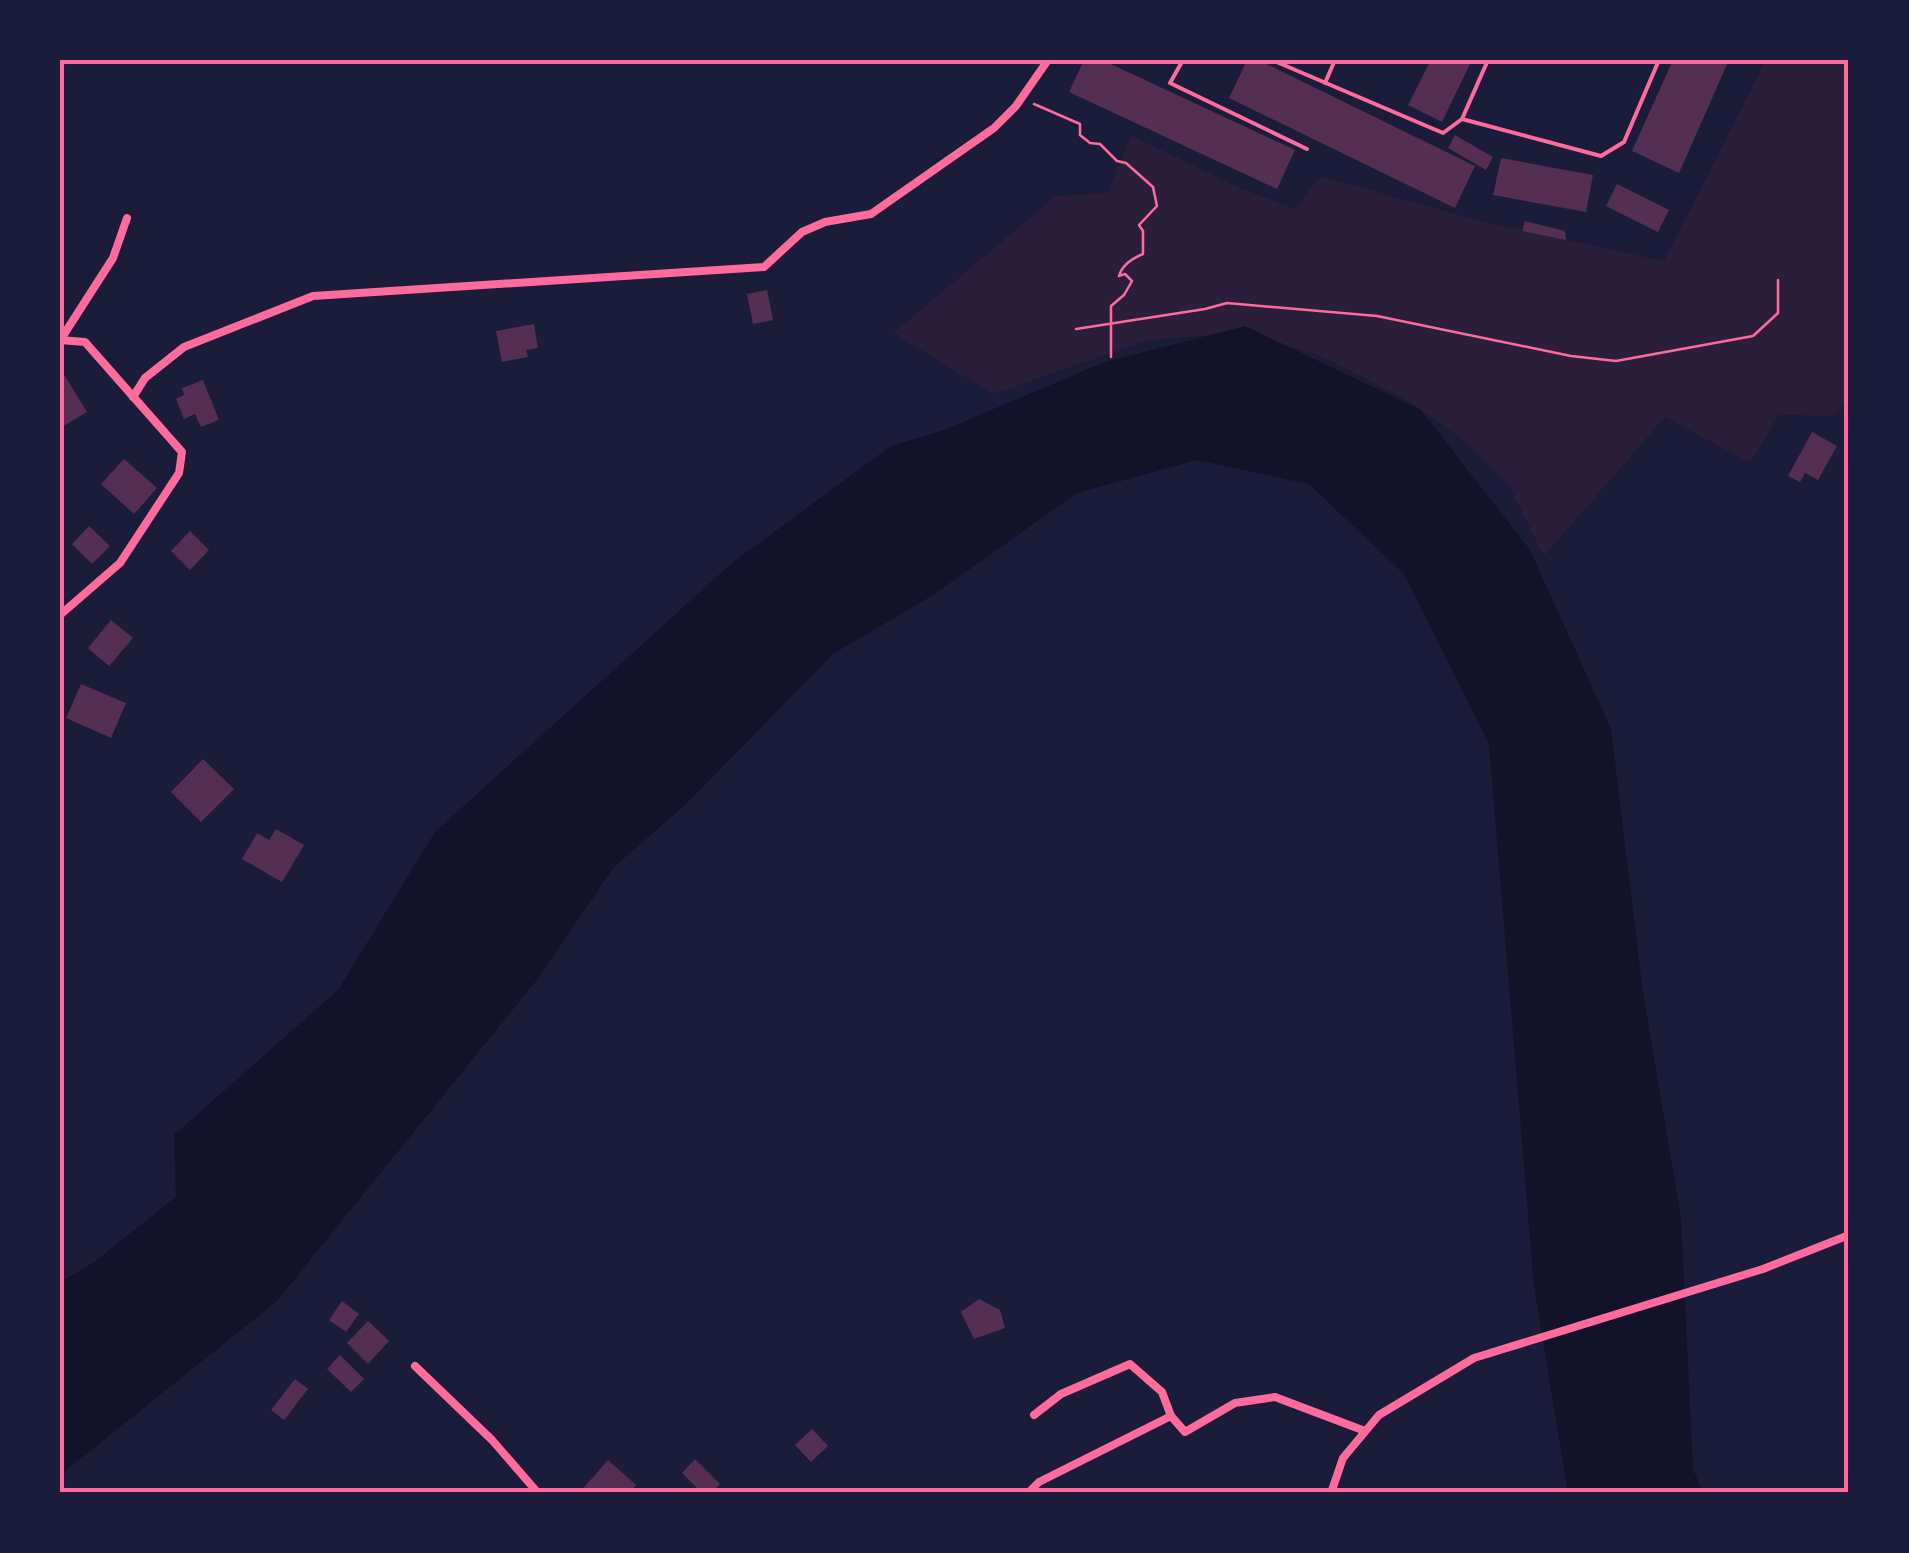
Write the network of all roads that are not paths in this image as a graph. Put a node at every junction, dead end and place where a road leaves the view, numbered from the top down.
1 (1048, 60) edge
2 (1182, 60) edge
3 (1272, 60) edge
4 (1335, 60) edge
5 (1488, 60) edge
6 (1659, 60) edge
7 (1325, 84) junction
8 (1462, 119) junction
9 (1308, 149) dead end
10 (127, 218) dead end
11 (61, 339) edge
12 (133, 397) junction
13 (60, 615) edge
14 (1849, 1235) edge
15 (415, 1366) dead end
16 (1034, 1415) dead end
17 (1171, 1416) junction
18 (1365, 1432) junction
19 (538, 1493) edge
20 (1028, 1493) edge
21 (1332, 1493) edge

1 - 12 street
2 - 9 lane
3 - 7 lane
4 - 7 lane
5 - 8 lane
6 - 8 lane
7 - 8 lane
10 - 11 street
11 - 12 street
12 - 13 street
14 - 18 street
15 - 19 street
16 - 17 street
17 - 18 street
17 - 20 street
18 - 21 street

